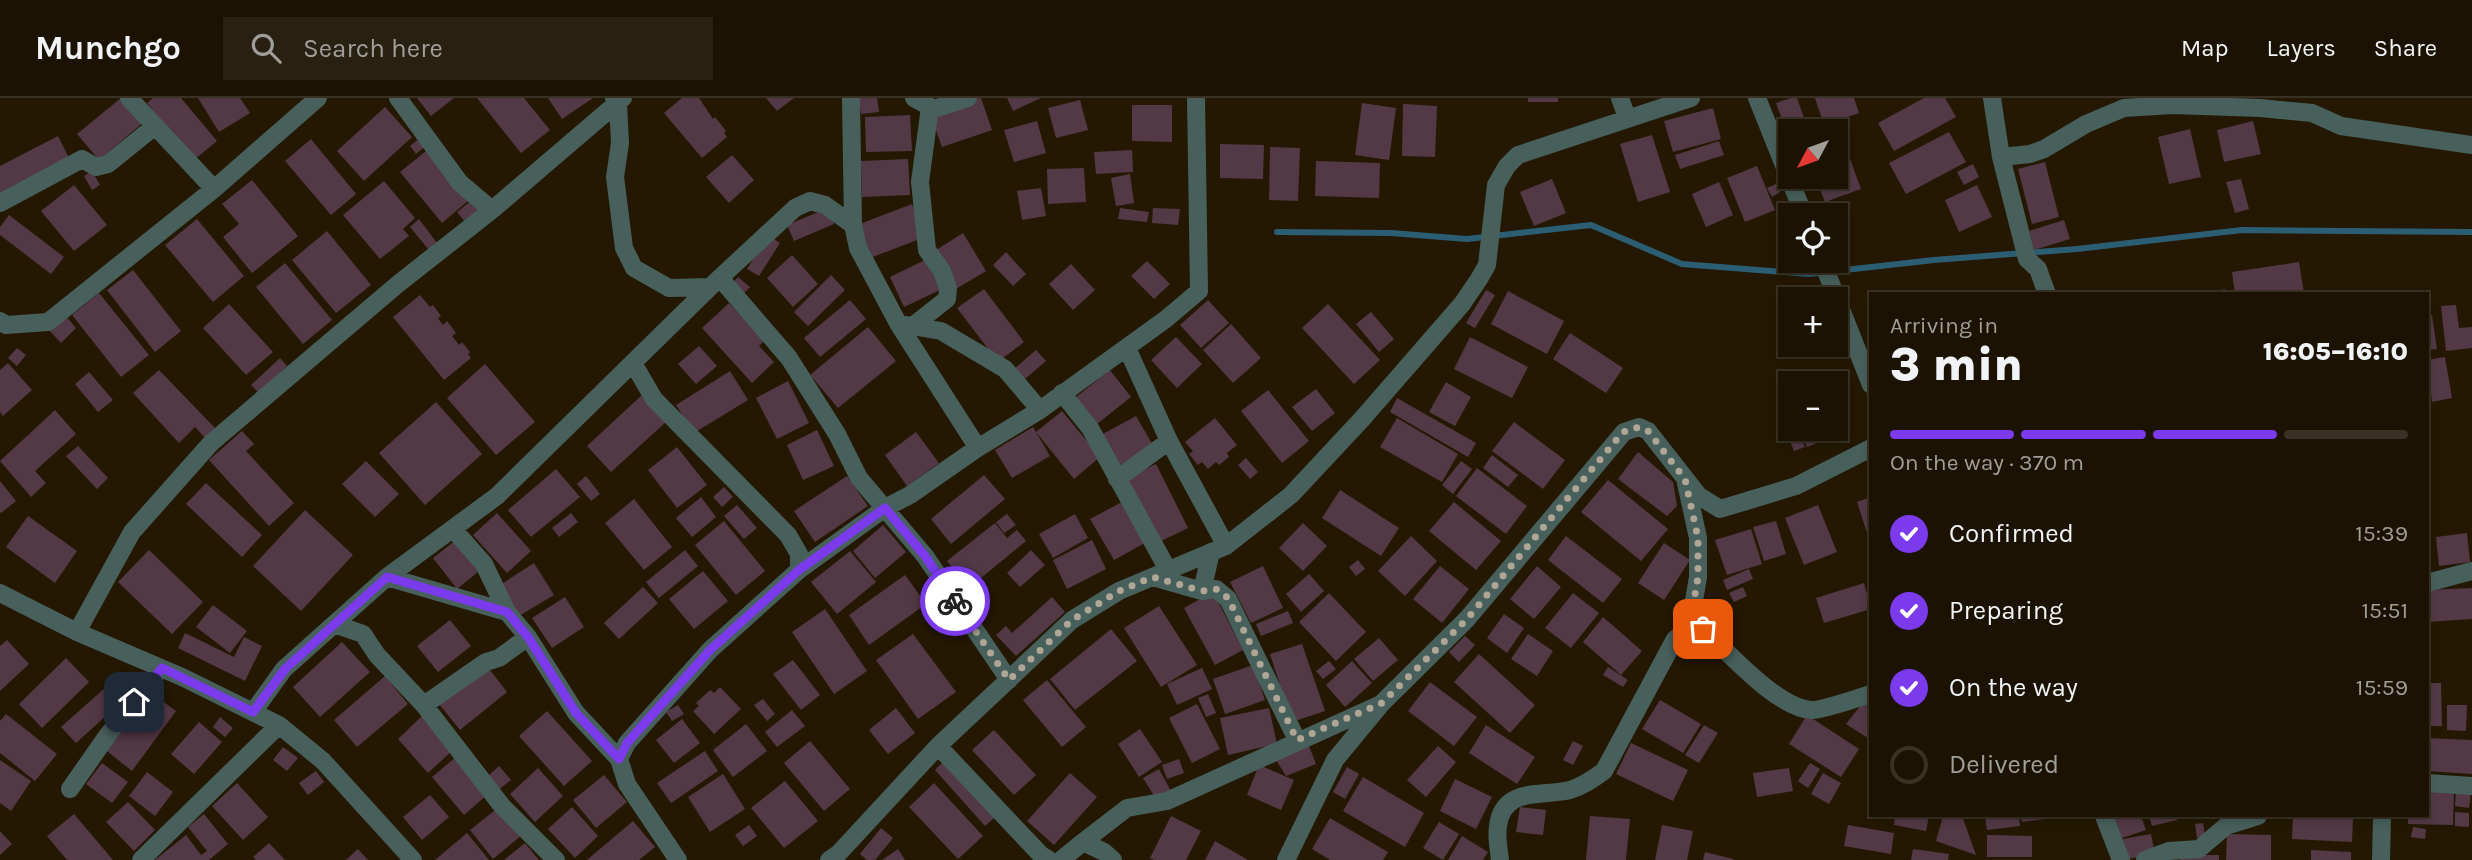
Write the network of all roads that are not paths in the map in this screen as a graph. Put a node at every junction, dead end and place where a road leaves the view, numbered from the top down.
1 (129, 98) edge
2 (318, 98) edge
3 (398, 98) edge
4 (968, 98) edge
5 (1196, 98) edge
6 (1620, 98) edge
7 (1691, 98) edge
8 (1757, 98) edge
9 (1992, 98) edge
10 (851, 99) edge
11 (618, 100) edge
12 (922, 102) edge
13 (2206, 103) edge
14 (1627, 118) junction
15 (155, 126) junction
16 (2472, 145) edge
17 (2001, 157) junction
18 (214, 189) junction
19 (0, 203) edge
20 (1799, 203) edge
21 (492, 210) junction
22 (853, 225) junction
23 (1827, 273) edge
24 (715, 283) junction
25 (2046, 292) edge
26 (0, 321) edge
27 (907, 325) junction
28 (1127, 348) junction
29 (633, 363) junction
30 (1869, 380) edge
31 (1062, 393) junction
32 (1040, 410) junction
33 (1169, 441) junction
34 (1869, 448) edge
35 (976, 449) junction
36 (1117, 479) junction
37 (1685, 479) junction
38 (885, 508) junction
39 (1720, 509) junction
40 (453, 529) junction
41 (1698, 538) junction
42 (1218, 549) junction
43 (799, 570) junction
44 (2472, 571) edge
45 (1160, 574) junction
46 (387, 577) junction
47 (2429, 582) edge
48 (1202, 591) junction
49 (1, 594) edge
50 (507, 612) junction
51 (334, 624) junction
52 (1689, 630) junction
53 (77, 632) junction
54 (528, 637) junction
55 (162, 668) junction
56 (1009, 680) junction
57 (1869, 695) edge
58 (1382, 703) junction
59 (424, 705) junction
60 (253, 712) junction
61 (279, 725) junction
62 (1297, 740) junction
63 (938, 746) junction
64 (619, 759) junction
65 (2429, 783) edge
66 (2472, 786) edge
67 (70, 789) dead end
68 (2105, 817) edge
69 (2255, 817) edge
70 (2382, 817) edge
71 (1083, 842) junction
72 (141, 860) edge
73 (414, 860) edge
74 (556, 860) edge
75 (678, 860) edge
76 (829, 860) edge
77 (1049, 860) edge
78 (1061, 860) edge
79 (1113, 860) edge
80 (1286, 860) edge
81 (1500, 860) edge
82 (2121, 860) edge
83 (2145, 860) edge
84 (2381, 860) edge

1 - 15 street
2 - 18 street
3 - 21 street
4 - 12 street
5 - 28 street
6 - 14 street
7 - 14 street
8 - 20 street
9 - 17 street
10 - 22 street
11 - 21 street
11 - 24 street
12 - 27 street
13 - 16 street
13 - 17 street
14 - 42 street
15 - 18 street
15 - 19 street
17 - 25 street
18 - 26 street
21 - 53 street
22 - 24 street
22 - 27 street
23 - 30 street
24 - 29 street
24 - 38 street
27 - 32 street
27 - 35 street
28 - 31 street
28 - 33 street
29 - 40 street
29 - 43 street
31 - 32 street
31 - 36 street
32 - 35 street
33 - 36 street
33 - 42 street
34 - 39 street
35 - 38 street
36 - 45 street
37 - 39 street
37 - 41 street
37 - 58 street
38 - 43 street
38 - 56 street
39 - 41 street
40 - 46 street
40 - 50 street
41 - 52 street
42 - 45 street
42 - 48 street
43 - 64 street
44 - 47 street
45 - 48 street
45 - 56 street
46 - 50 street
46 - 51 street
48 - 62 street
49 - 53 street
50 - 54 street
51 - 59 street
51 - 60 street
52 - 57 street
52 - 81 street
53 - 55 street
54 - 59 street
54 - 64 street
55 - 60 street
55 - 67 street
56 - 63 street
58 - 62 street
58 - 80 street
59 - 74 street
60 - 61 street
61 - 72 street
61 - 73 street
62 - 71 street
63 - 76 street
63 - 77 street
64 - 75 street
65 - 66 street
68 - 82 street
69 - 83 street
70 - 84 street
71 - 78 street
71 - 79 street

